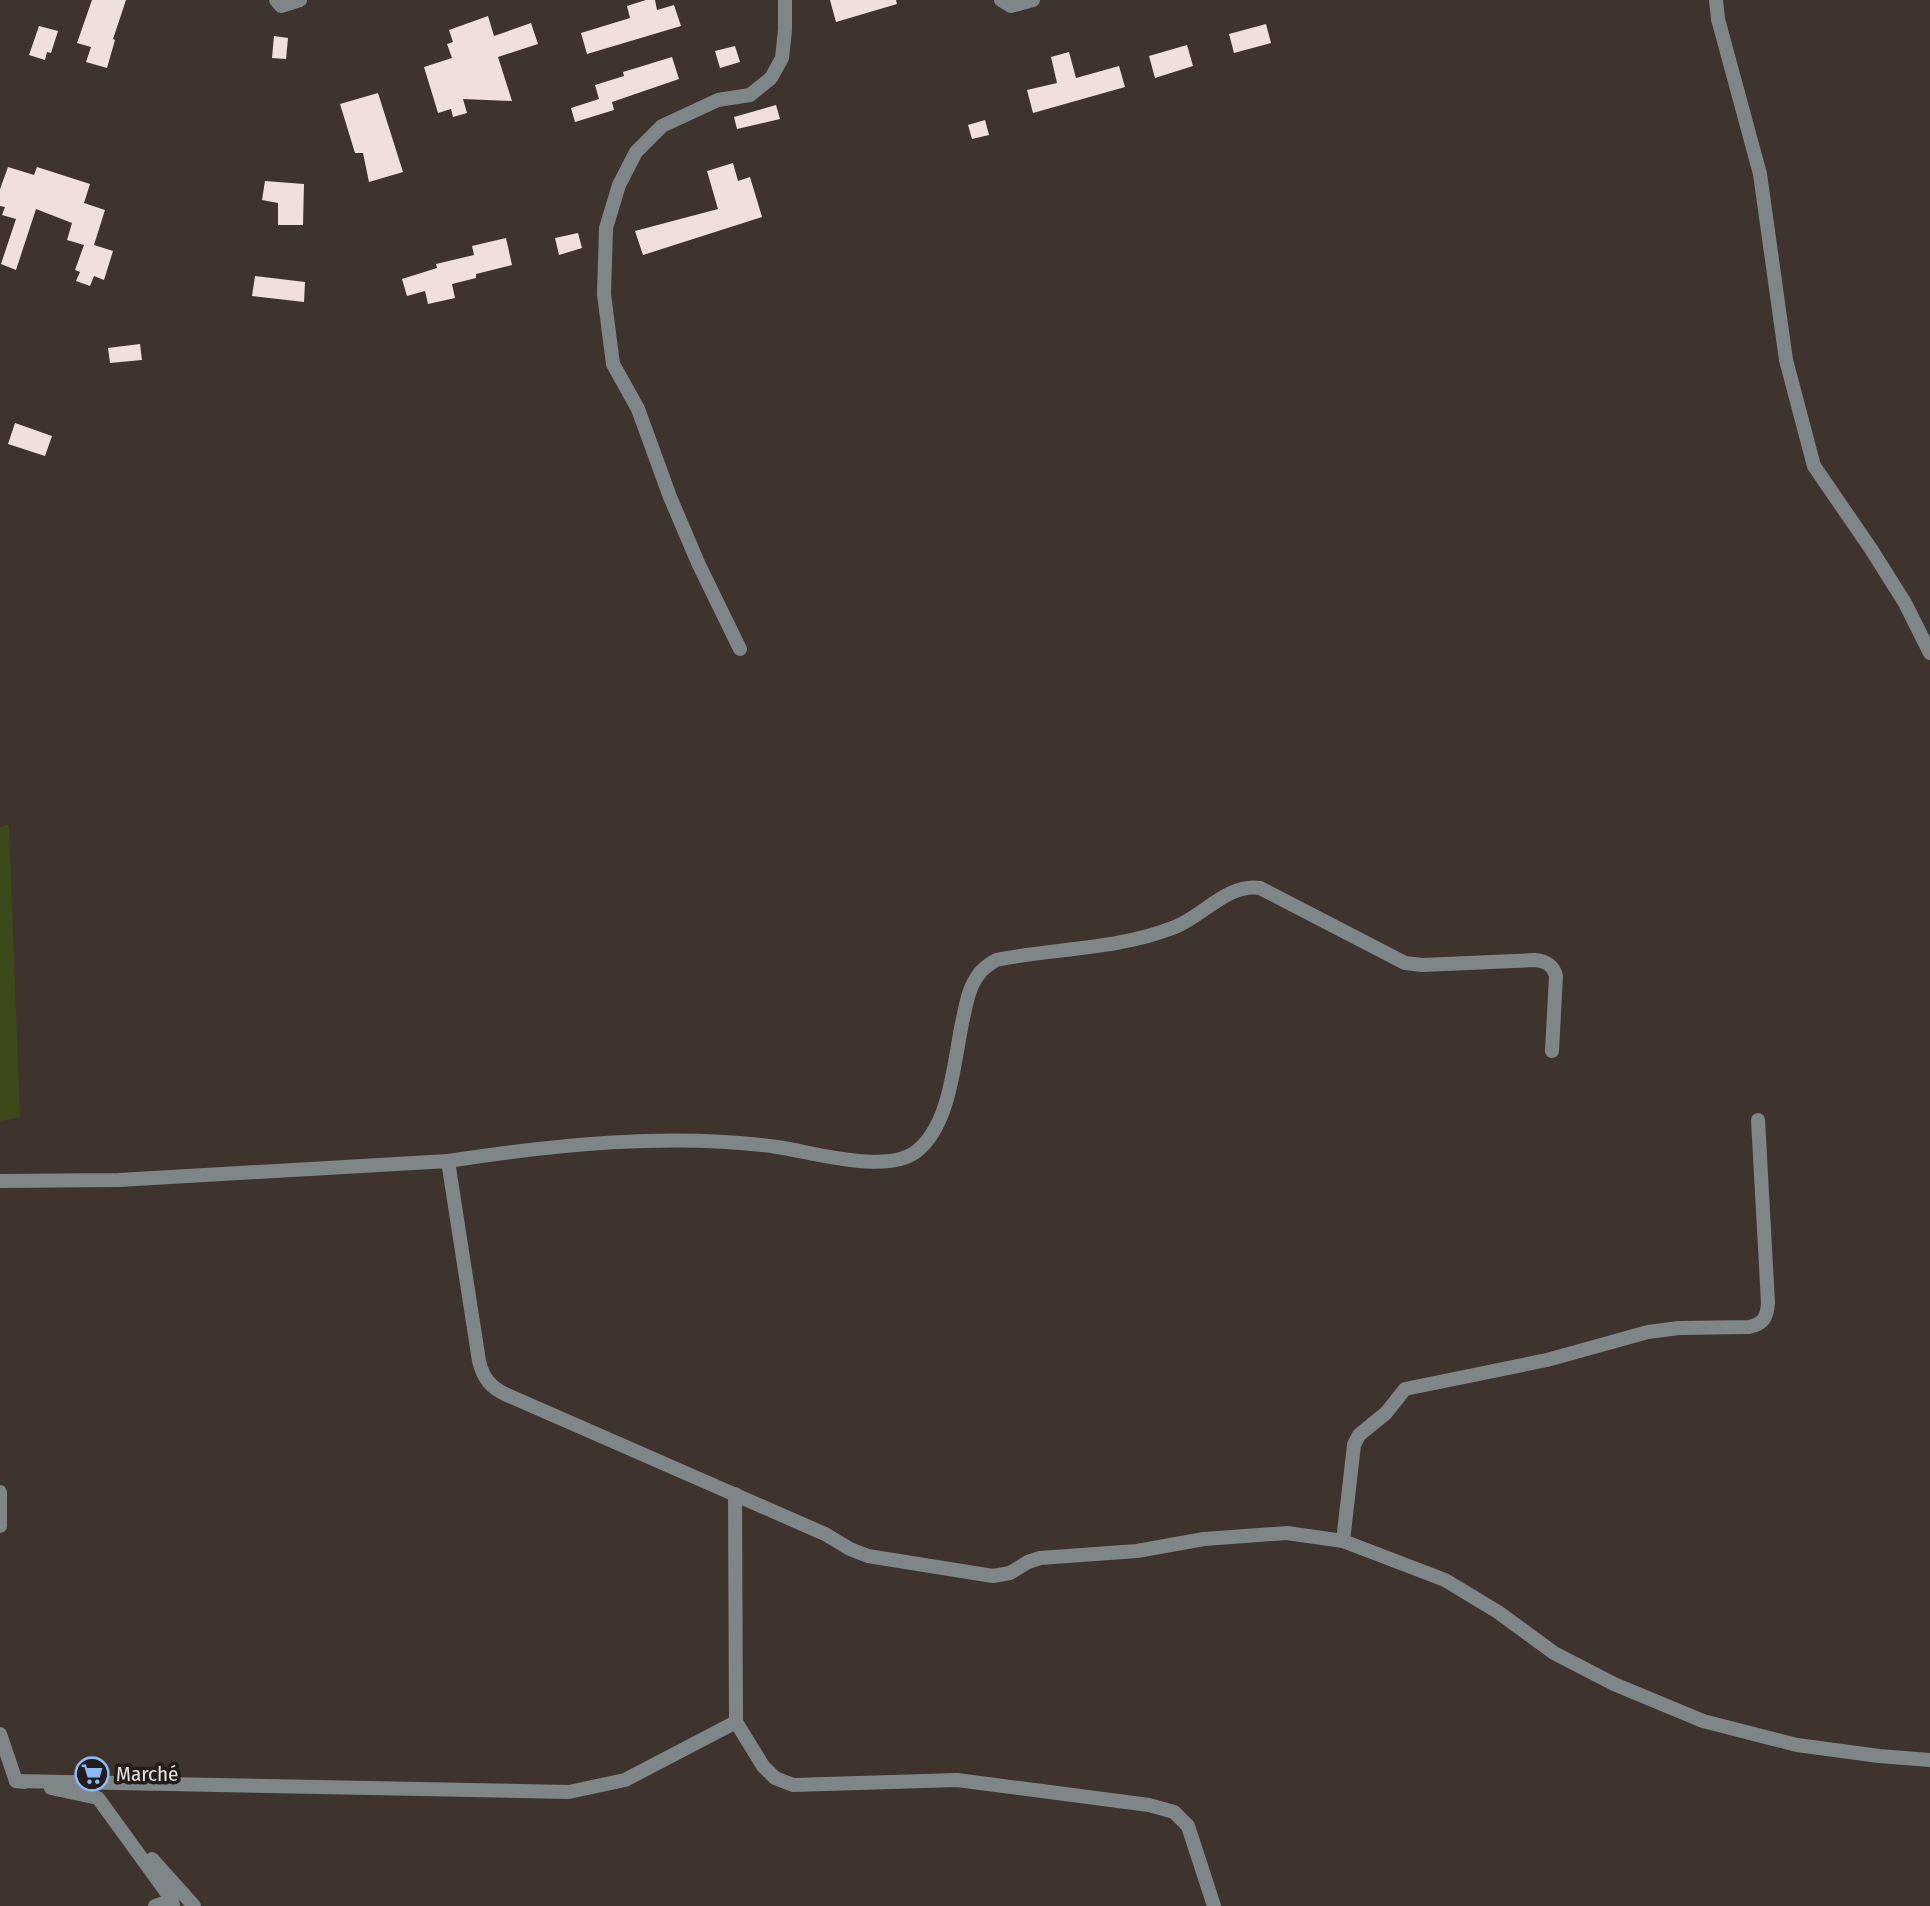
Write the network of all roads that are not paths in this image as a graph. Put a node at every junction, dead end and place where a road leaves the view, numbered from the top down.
1 (276, 0) edge
2 (300, 0) edge
3 (785, 0) edge
4 (1001, 0) edge
5 (1033, 0) edge
6 (1716, 0) edge
7 (740, 649) dead end
8 (1930, 653) edge
9 (1552, 1051) dead end
10 (1758, 1120) dead end
11 (448, 1161) junction
12 (0, 1181) edge
13 (0, 1492) edge
14 (736, 1494) junction
15 (0, 1526) edge
16 (1343, 1541) junction
17 (736, 1722) junction
18 (0, 1734) edge
19 (1930, 1759) edge
20 (16, 1780) junction
21 (98, 1798) junction
22 (173, 1903) edge
23 (155, 1906) edge
24 (194, 1906) edge
25 (1214, 1906) edge

1 - 2 street
3 - 7 street
4 - 5 street
6 - 8 street
9 - 11 street
10 - 16 street
11 - 12 street
11 - 14 street
13 - 15 street
14 - 16 street
14 - 17 street
16 - 19 street
17 - 20 street
17 - 25 street
18 - 20 street
20 - 21 street
21 - 22 street
21 - 24 street
22 - 23 street

